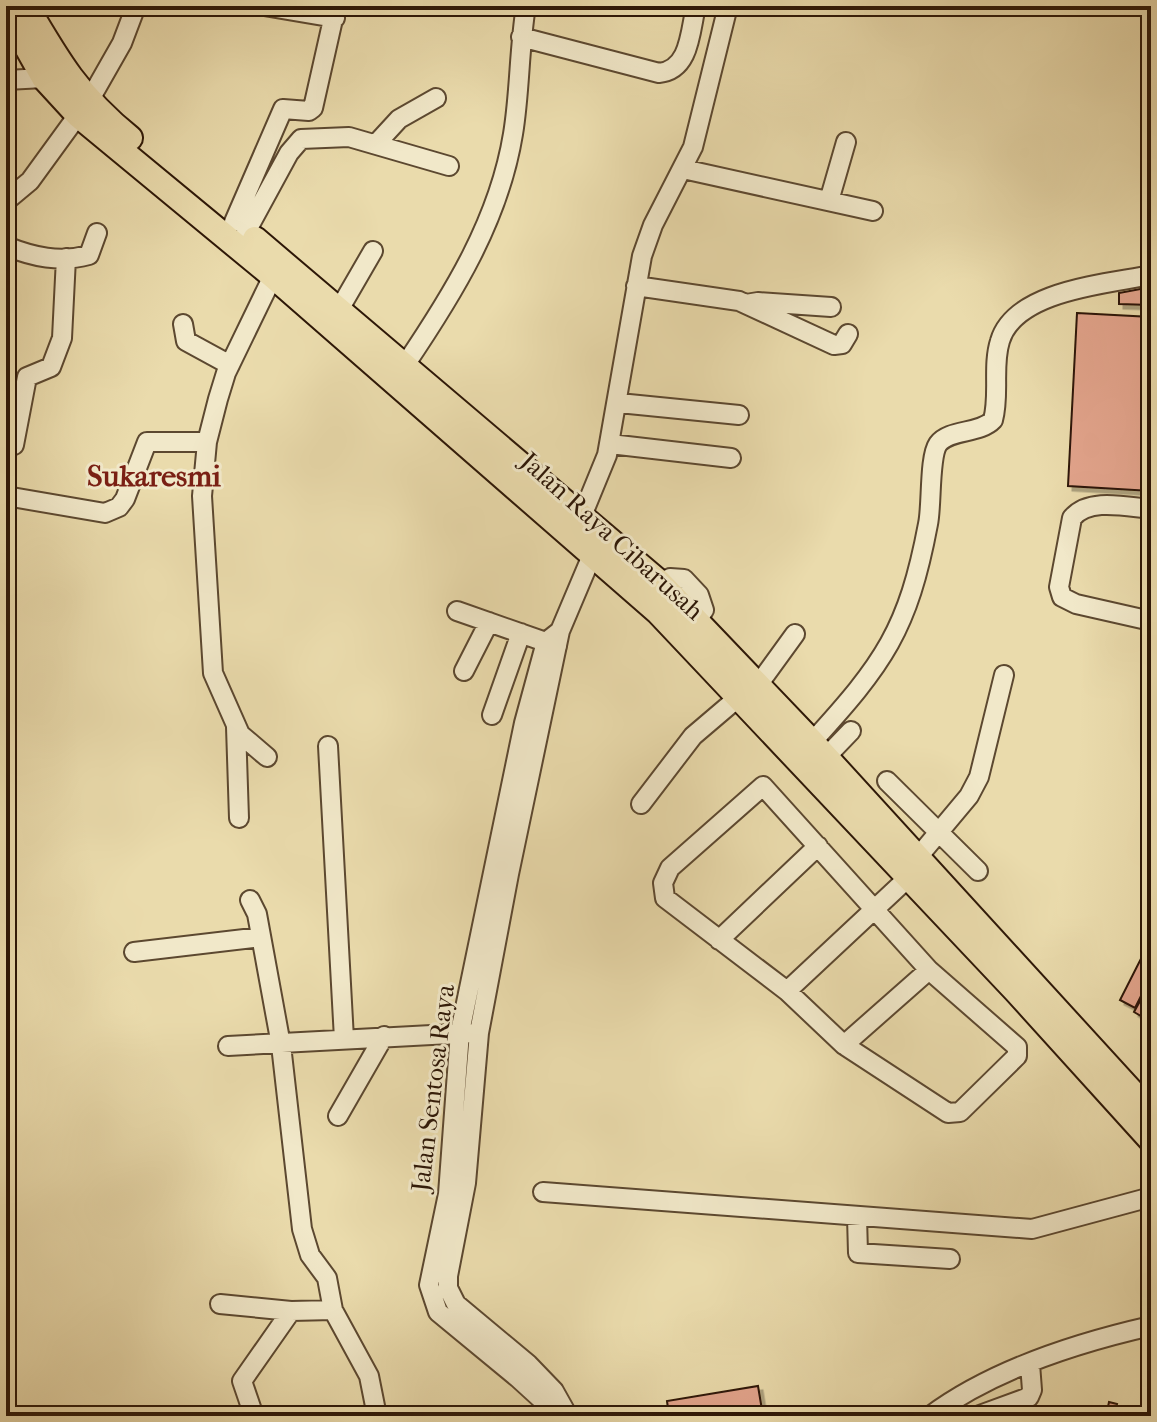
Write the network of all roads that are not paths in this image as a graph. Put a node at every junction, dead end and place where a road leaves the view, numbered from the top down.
1 (26, 6) edge
2 (136, 6) edge
3 (264, 6) edge
4 (526, 6) edge
5 (696, 6) edge
6 (728, 6) edge
7 (6, 10) edge
8 (335, 12) edge
9 (521, 37) junction
10 (44, 78) junction
11 (6, 80) edge
12 (436, 98) dead end
13 (84, 108) junction
14 (846, 142) dead end
15 (376, 144) junction
16 (449, 166) dead end
17 (683, 169) junction
18 (6, 201) edge
19 (829, 201) junction
20 (873, 211) dead end
21 (240, 227) junction
22 (97, 233) dead end
23 (6, 246) edge
24 (373, 251) dead end
25 (66, 258) junction
26 (1151, 275) edge
27 (273, 276) junction
28 (636, 286) junction
29 (746, 304) junction
30 (831, 307) dead end
31 (340, 308) junction
32 (183, 324) dead end
33 (848, 334) dead end
34 (230, 365) junction
35 (405, 365) junction
36 (619, 403) junction
37 (739, 415) dead end
38 (207, 442) junction
39 (610, 444) junction
40 (14, 445) dead end
41 (731, 458) dead end
42 (6, 496) edge
43 (1151, 509) edge
44 (582, 516) junction
45 (593, 553) junction
46 (457, 611) dead end
47 (1151, 621) edge
48 (489, 622) junction
49 (521, 633) junction
50 (795, 634) dead end
51 (555, 640) junction
52 (464, 671) dead end
53 (1004, 675) dead end
54 (749, 691) junction
55 (492, 715) dead end
56 (236, 727) junction
57 (851, 731) dead end
58 (328, 746) dead end
59 (819, 749) junction
60 (267, 757) dead end
61 (887, 781) dead end
62 (641, 804) dead end
63 (239, 818) dead end
64 (939, 832) junction
65 (818, 846) junction
66 (913, 867) junction
67 (978, 871) dead end
68 (250, 900) dead end
69 (876, 911) junction
70 (261, 937) junction
71 (719, 940) junction
72 (134, 952) dead end
73 (929, 970) junction
74 (787, 991) junction
75 (469, 1033) junction
76 (384, 1036) junction
77 (344, 1039) junction
78 (281, 1045) junction
79 (844, 1045) junction
80 (228, 1046) dead end
81 (1151, 1113) edge
82 (338, 1116) dead end
83 (1151, 1140) edge
84 (543, 1192) dead end
85 (1151, 1197) edge
86 (857, 1217) junction
87 (950, 1259) dead end
88 (220, 1304) dead end
89 (333, 1310) junction
90 (291, 1311) junction
91 (1151, 1326) edge
92 (1030, 1364) junction
93 (254, 1416) edge
94 (377, 1416) edge
95 (551, 1416) edge
96 (568, 1416) edge
97 (930, 1416) edge
98 (977, 1416) edge

1 - 13 main road, Jalan Raya Cibarusah
2 - 13 street
3 - 8 street
4 - 9 street
5 - 9 street
6 - 17 street
7 - 10 main road, Jalan Raya Cibarusah
8 - 21 street
9 - 35 street
10 - 11 street
10 - 13 main road, Jalan Raya Cibarusah
12 - 15 street
13 - 18 street
13 - 21 main road, Jalan Raya Cibarusah
13 - 27 main road, Jalan Raya Cibarusah
14 - 19 street
15 - 16 street
15 - 21 street
17 - 19 street
17 - 28 street
19 - 20 street
21 - 31 main road, Jalan Raya Cibarusah
22 - 25 street
23 - 25 street
24 - 31 street
25 - 40 street
26 - 59 street
27 - 34 street
27 - 45 main road, Jalan Raya Cibarusah
28 - 29 street
28 - 36 street
29 - 30 street
29 - 33 street
31 - 35 main road, Jalan Raya Cibarusah
32 - 34 street
34 - 38 street
35 - 44 main road, Jalan Raya Cibarusah
36 - 37 street
36 - 39 street
38 - 42 street
38 - 56 street
39 - 41 street
39 - 44 street
43 - 47 street
44 - 54 main road, Jalan Raya Cibarusah
45 - 51 street, Jalan Sentosa Raya
45 - 54 main road, Jalan Raya Cibarusah
46 - 48 street
48 - 49 street
48 - 52 street
49 - 51 street
49 - 55 street
50 - 54 street
51 - 75 street, Jalan Sentosa Raya
53 - 64 street
54 - 59 main road, Jalan Raya Cibarusah
54 - 62 street
54 - 66 main road, Jalan Raya Cibarusah
56 - 60 street
56 - 63 street
57 - 59 street
58 - 77 street
59 - 66 main road, Jalan Raya Cibarusah
61 - 64 street
64 - 66 street
64 - 67 street
65 - 69 street
65 - 71 street
65 - 71 street
66 - 69 street
66 - 81 main road, Jalan Raya Cibarusah
66 - 83 main road, Jalan Raya Cibarusah
68 - 70 street
69 - 73 street
69 - 74 street
70 - 72 street
70 - 78 street
71 - 74 street
73 - 79 street
73 - 79 street
74 - 79 street
75 - 76 street
75 - 95 street, Jalan Sentosa Raya
75 - 96 street, Jalan Sentosa Raya
76 - 77 street
76 - 82 street
77 - 78 street
78 - 80 street
78 - 89 street
84 - 86 street
85 - 86 street
86 - 87 street
88 - 90 street
89 - 90 street
89 - 94 street
90 - 93 street
91 - 92 street
92 - 97 street
92 - 98 street

